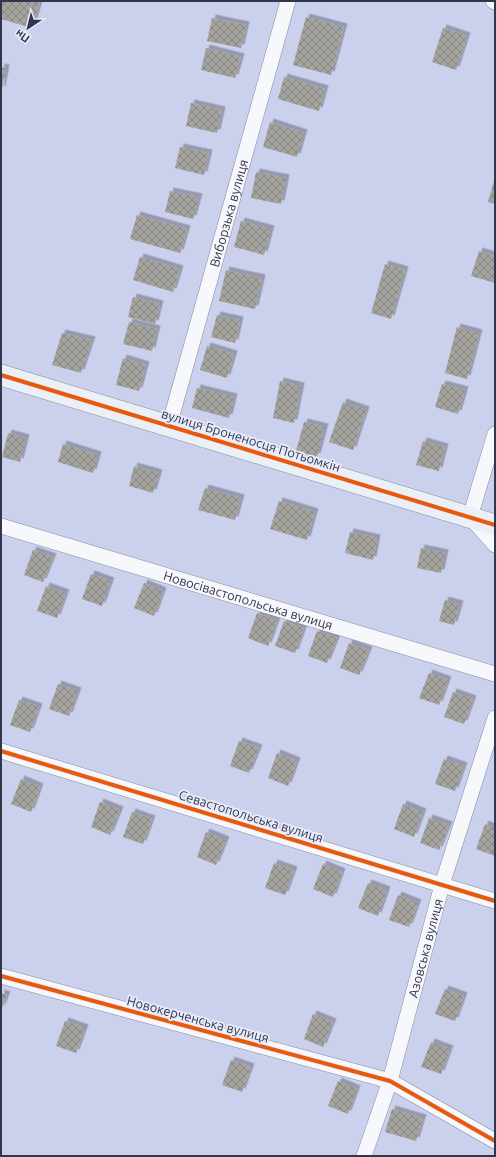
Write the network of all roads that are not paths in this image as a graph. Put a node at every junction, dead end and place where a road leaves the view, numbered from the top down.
1 (288, 1) edge
2 (1, 375) edge
3 (169, 426) junction
4 (495, 434) edge
5 (470, 517) junction
6 (495, 524) edge
7 (1, 526) edge
8 (495, 545) edge
9 (495, 674) edge
10 (495, 718) edge
11 (1, 751) edge
12 (442, 885) junction
13 (495, 901) edge
14 (1, 976) edge
15 (390, 1081) junction
16 (495, 1141) edge
17 (364, 1156) edge

1 - 3 street, Виборзька вулиця
2 - 3 street, вулиця Броненосця Потьомкін
3 - 5 street, вулиця Броненосця Потьомкін
4 - 5 street
5 - 6 street, вулиця Броненосця Потьомкін
5 - 8 street
7 - 9 street, Новосівастопольська вулиця
10 - 12 street, Азовська вулиця
11 - 12 street, Севастопольська вулиця
12 - 13 street, Севастопольська вулиця
12 - 15 street, Азовська вулиця
14 - 15 street, Новокерченська вулиця
15 - 16 street, Новокерченська вулиця
15 - 17 street, Азовська вулиця

